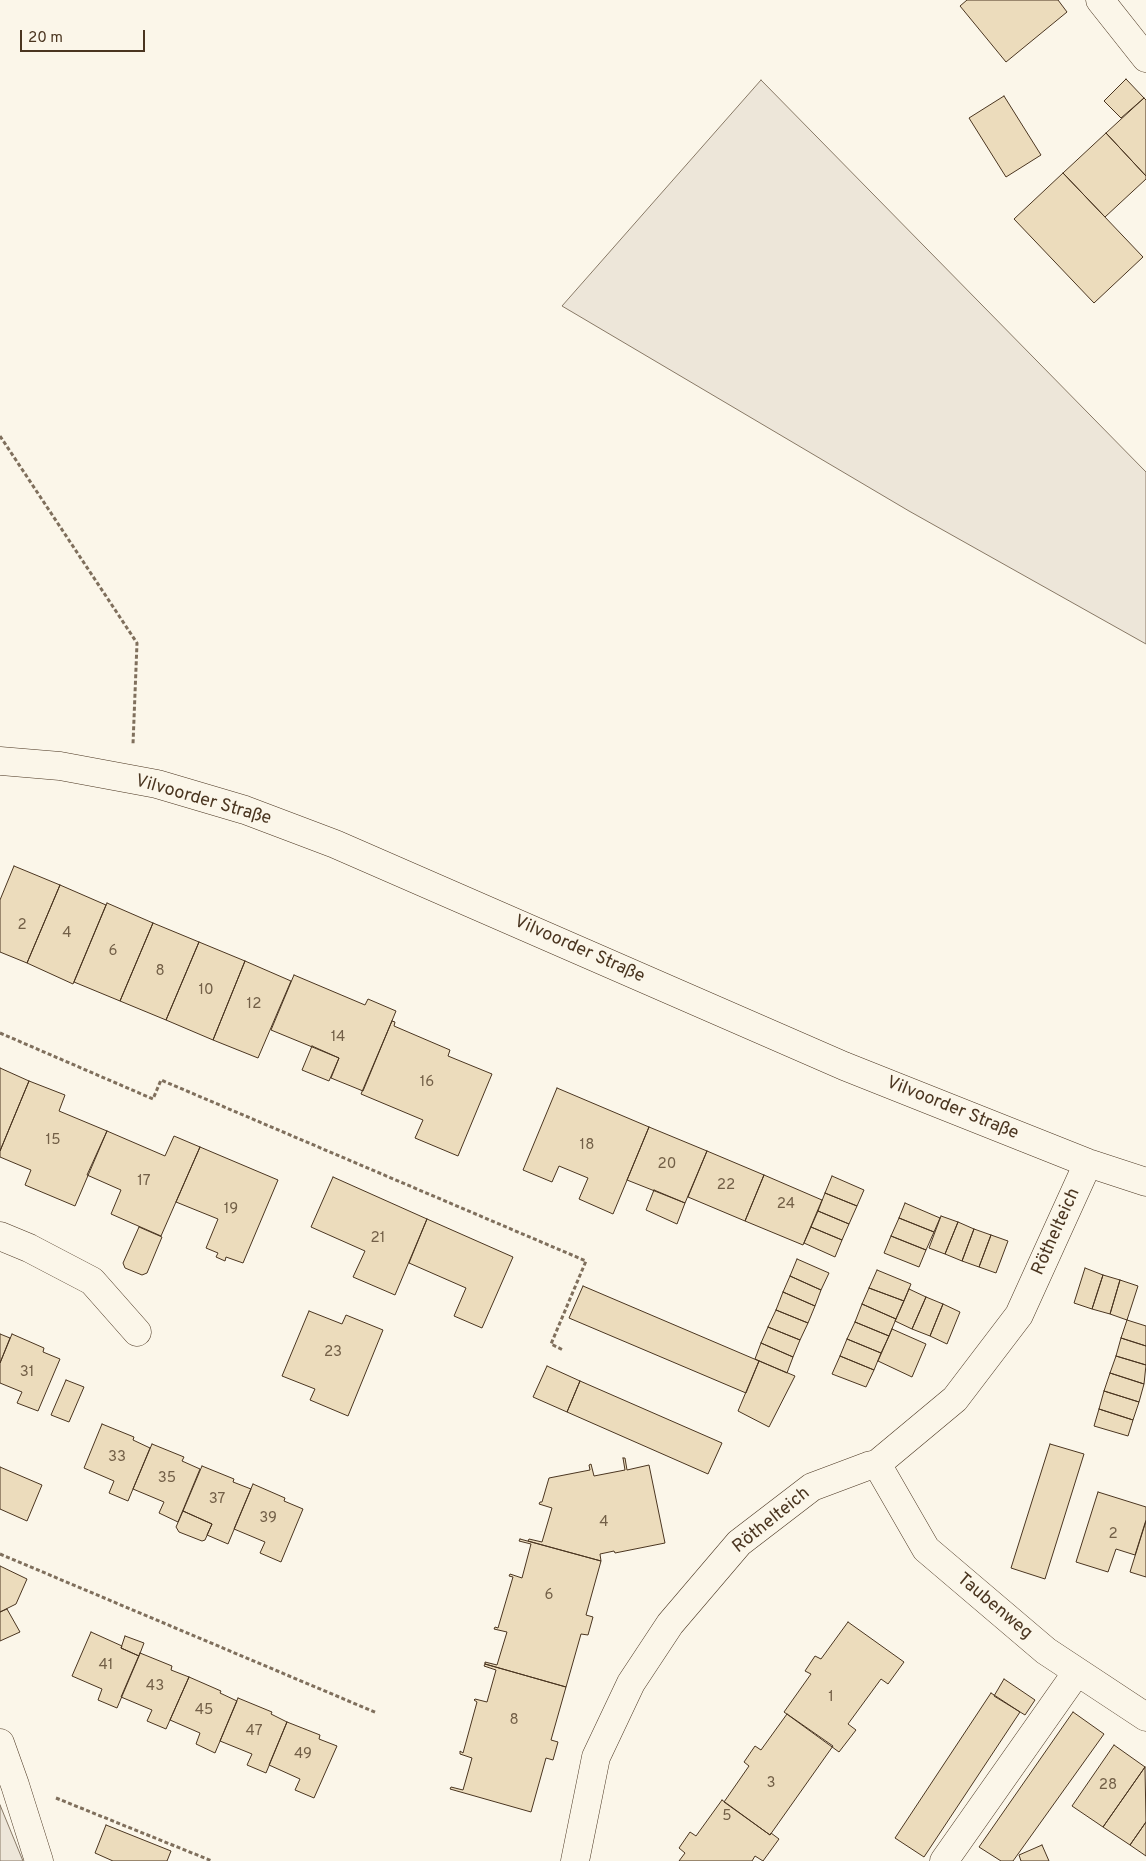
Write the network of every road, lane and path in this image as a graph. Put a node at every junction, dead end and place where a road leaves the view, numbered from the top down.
1 (1100, 0) edge
2 (1146, 58) edge
3 (0, 436) edge
4 (0, 761) edge
5 (131, 779) junction
6 (0, 1033) edge
7 (1088, 1164) junction
8 (1146, 1182) edge
9 (0, 1236) edge
10 (137, 1332) dead end
11 (563, 1350) dead end
12 (877, 1464) junction
13 (0, 1554) edge
14 (1077, 1672) junction
15 (377, 1712) dead end
16 (1146, 1717) edge
17 (0, 1743) edge
18 (15, 1785) junction
19 (39, 1861) edge
20 (212, 1861) edge
21 (576, 1861) edge
22 (944, 1861) edge

1 - 2 street
3 - 5 path
4 - 5 street, Vilvoorder Straße
5 - 7 street, Vilvoorder Straße
6 - 11 path
7 - 8 street, Vilvoorder Straße
7 - 12 street, Röthelteich
9 - 10 street
12 - 14 street, Taubenweg
12 - 21 street, Röthelteich
13 - 15 path
14 - 16 street, Taubenweg
14 - 22 street
17 - 18 street
18 - 19 street
18 - 20 path

